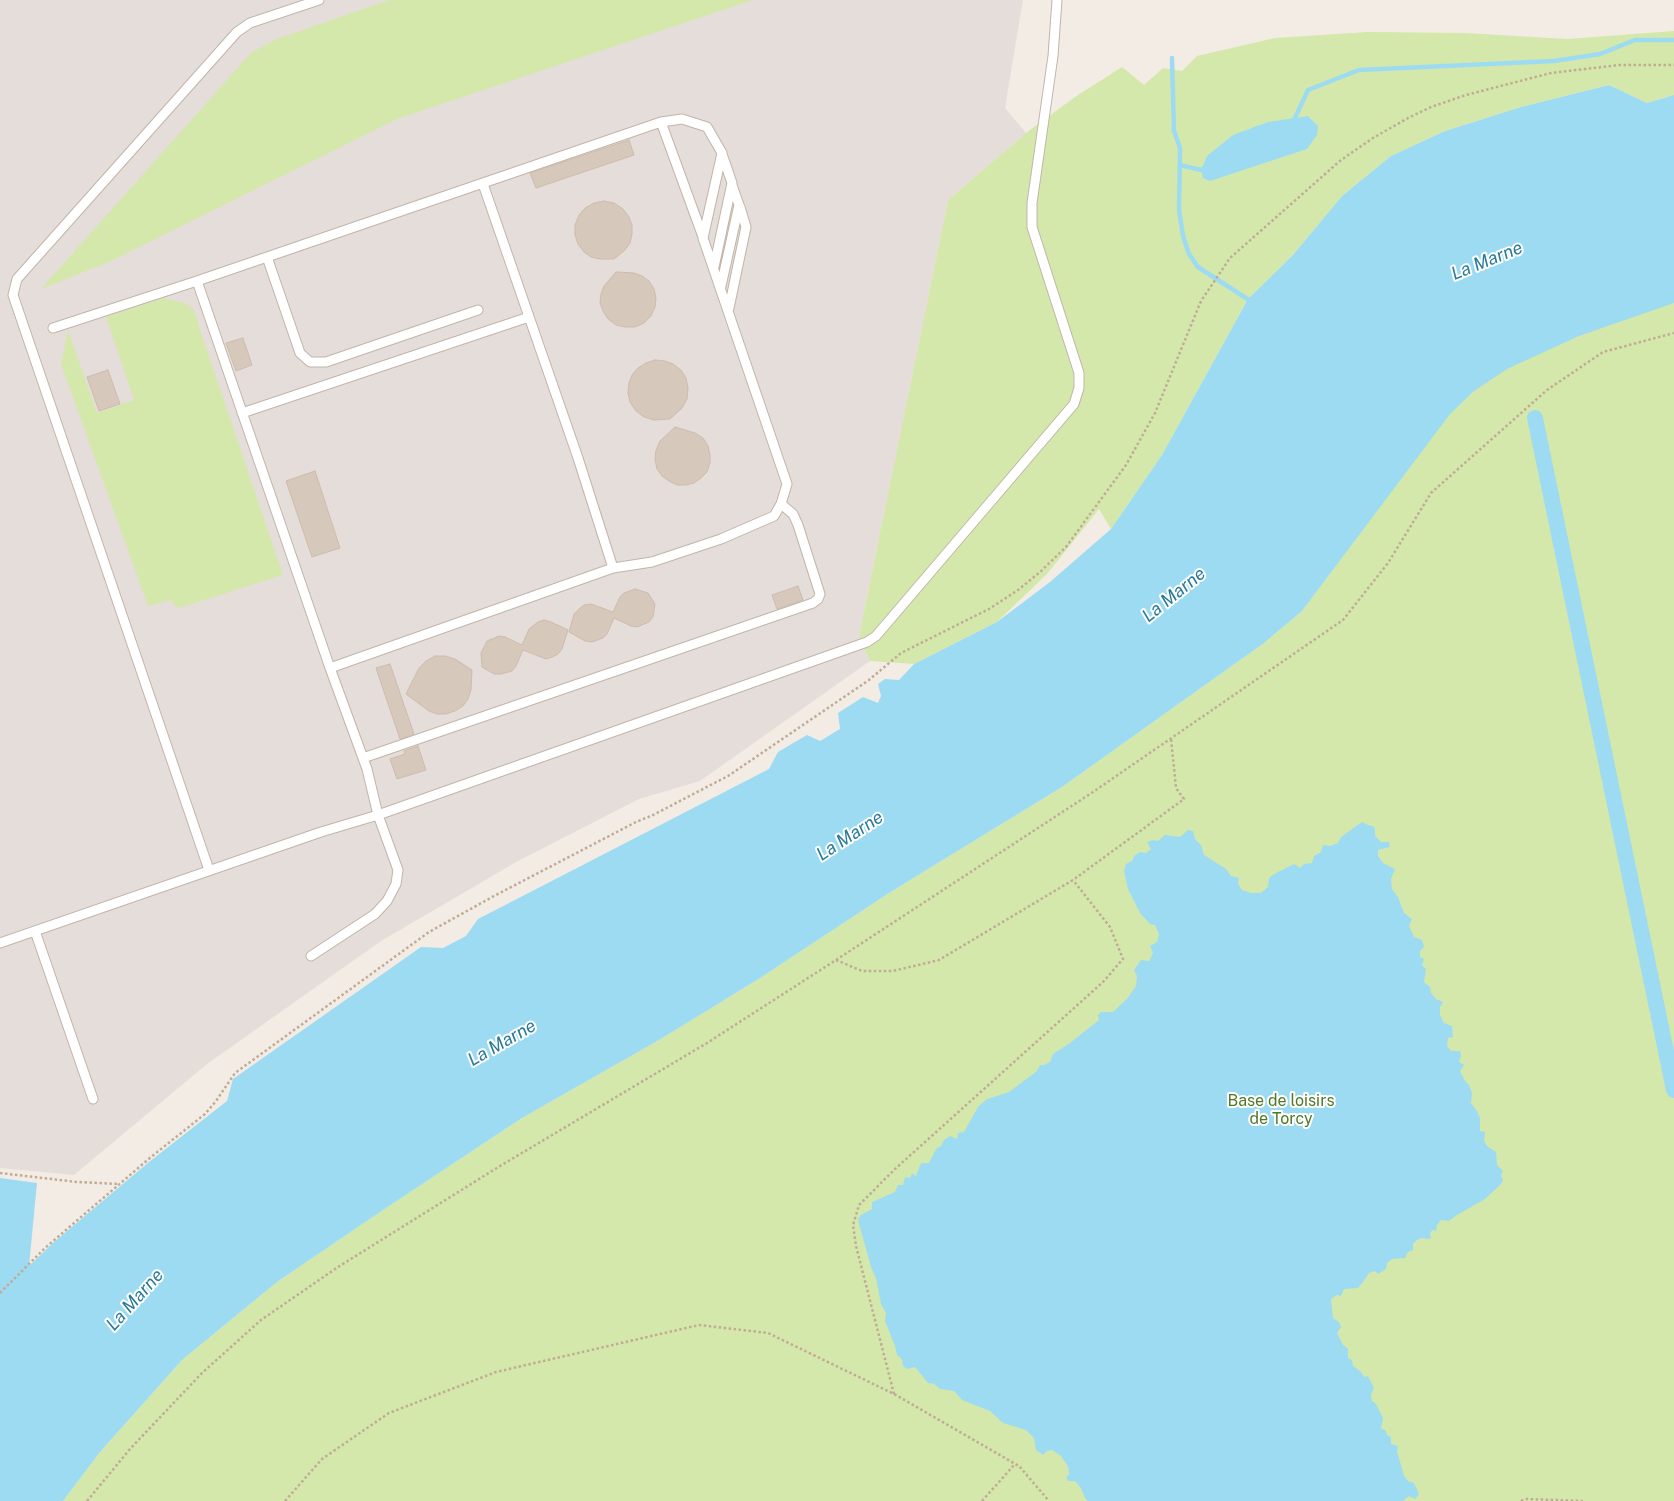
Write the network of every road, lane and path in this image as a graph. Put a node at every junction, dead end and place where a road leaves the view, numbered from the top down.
1 (319, 0) edge
2 (1057, 0) edge
3 (1674, 64) edge
4 (661, 122) junction
5 (722, 153) junction
6 (732, 183) junction
7 (483, 184) junction
8 (739, 205) junction
9 (703, 238) junction
10 (268, 257) junction
11 (714, 267) junction
12 (197, 281) junction
13 (721, 286) junction
14 (728, 308) junction
15 (478, 310) dead end
16 (529, 317) junction
17 (53, 328) dead end
18 (1674, 333) edge
19 (242, 413) junction
20 (781, 504) junction
21 (613, 568) junction
22 (330, 668) junction
23 (1171, 739) junction
24 (363, 758) junction
25 (378, 815) junction
26 (209, 870) junction
27 (1073, 880) junction
28 (35, 931) junction
29 (0, 943) edge
30 (311, 956) dead end
31 (836, 960) junction
32 (94, 1099) dead end
33 (0, 1173) edge
34 (118, 1184) junction
35 (0, 1293) edge
36 (894, 1394) junction
37 (1015, 1464) junction
38 (87, 1501) edge
39 (285, 1501) edge
40 (982, 1501) edge
41 (1050, 1501) edge
42 (1521, 1501) edge
43 (1583, 1501) edge

1 - 26 lane
2 - 25 lane
3 - 34 path
4 - 5 lane
4 - 7 lane
4 - 9 lane
5 - 6 lane
5 - 9 lane
6 - 8 lane
6 - 11 lane
7 - 10 lane
7 - 16 lane
8 - 13 lane
8 - 14 lane
9 - 11 lane
10 - 12 lane
10 - 15 lane
11 - 13 lane
12 - 17 lane
12 - 19 lane
13 - 14 lane
14 - 20 lane
16 - 19 lane
16 - 21 lane
18 - 23 path
19 - 22 lane
20 - 21 lane
20 - 24 lane
21 - 22 lane
22 - 24 lane
23 - 27 path
23 - 31 path
24 - 25 lane
25 - 26 lane
25 - 30 lane
26 - 28 lane
27 - 31 path
27 - 36 path
28 - 29 lane
28 - 32 lane
31 - 38 path
33 - 34 path
34 - 35 path
36 - 37 path
36 - 39 path
37 - 40 path
37 - 41 path
42 - 43 path

